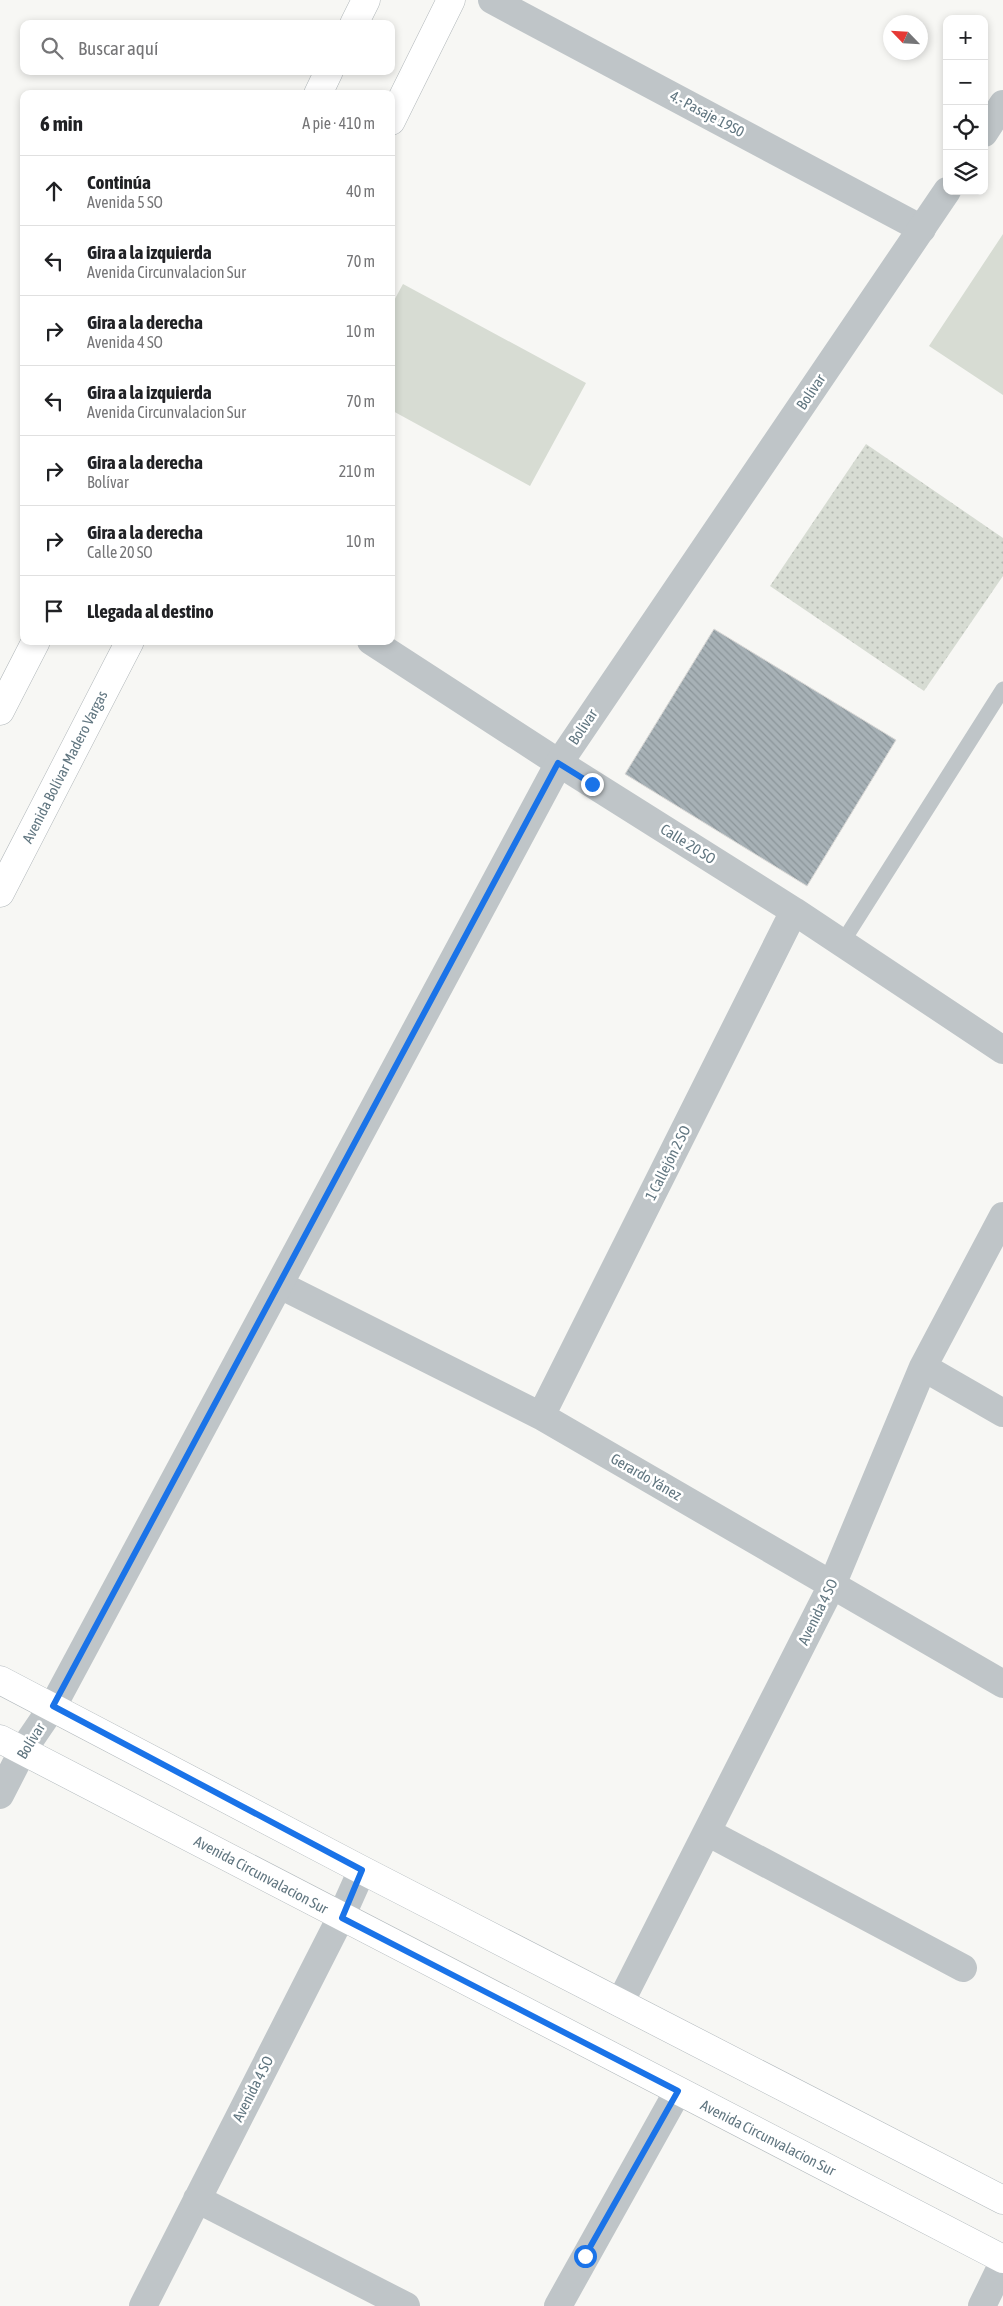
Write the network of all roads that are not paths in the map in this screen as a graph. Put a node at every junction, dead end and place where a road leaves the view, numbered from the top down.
1 (366, 0) edge
2 (451, 0) edge
3 (492, 0) edge
4 (356, 20) edge
5 (328, 75) edge
6 (320, 90) edge
7 (1003, 104) edge
8 (395, 113) edge
9 (988, 127) edge
10 (944, 195) edge
11 (922, 228) junction
12 (34, 645) edge
13 (128, 645) edge
14 (377, 645) edge
15 (1003, 690) edge
16 (0, 711) edge
17 (558, 763) junction
18 (0, 893) edge
19 (794, 911) junction
20 (842, 943) junction
21 (1003, 1050) edge
22 (1003, 1216) edge
23 (280, 1285) junction
24 (923, 1366) junction
25 (1003, 1413) edge
26 (541, 1416) junction
27 (832, 1585) junction
28 (0, 1680) edge
29 (1003, 1684) edge
30 (53, 1706) junction
31 (12, 1744) edge
32 (0, 1795) edge
33 (707, 1832) junction
34 (362, 1870) junction
35 (342, 1918) junction
36 (963, 1968) dead end
37 (620, 2003) junction
38 (678, 2091) junction
39 (197, 2198) junction
40 (1003, 2200) edge
41 (1003, 2259) edge
42 (1003, 2263) edge
43 (143, 2306) edge
44 (406, 2306) edge
45 (558, 2306) edge
46 (982, 2306) edge

1 - 4 main road
2 - 8 main road
3 - 11 street, 4.- Pasaje 19S0
5 - 6 main road
7 - 9 street
10 - 11 street, Bolívar
11 - 17 street, Bolívar
12 - 16 main road
13 - 18 main road, Avenida Bolívar Madero Vargas
14 - 17 street, Calle 20 SO
15 - 20 lane
17 - 19 street, Calle 20 SO
17 - 23 street, Bolívar
19 - 20 street, Calle 20 SO
19 - 26 street, 1 Callejón 2 SO
20 - 21 street, Calle 20 SO
22 - 24 street, Avenida 4 SO
23 - 26 street, Gerardo Yánez
23 - 30 street, Bolívar
24 - 25 street
24 - 27 street, Avenida 4 SO
26 - 27 street, Gerardo Yánez
27 - 29 street, Gerardo Yánez
27 - 33 street, Avenida 4 SO
28 - 30 main road
30 - 31 street, Bolívar
30 - 34 main road
31 - 32 street, Bolívar
31 - 35 main road, Avenida Circunvalacion Sur
33 - 36 street
33 - 37 street, Avenida 4 SO
34 - 35 street, Avenida 4 SO
34 - 37 main road
35 - 38 main road, Avenida Circunvalacion Sur
35 - 39 street, Avenida 4 SO
37 - 40 main road
38 - 41 main road, Avenida Circunvalacion Sur
38 - 45 street
39 - 43 street, Avenida 4 SO
39 - 44 street
42 - 46 street

